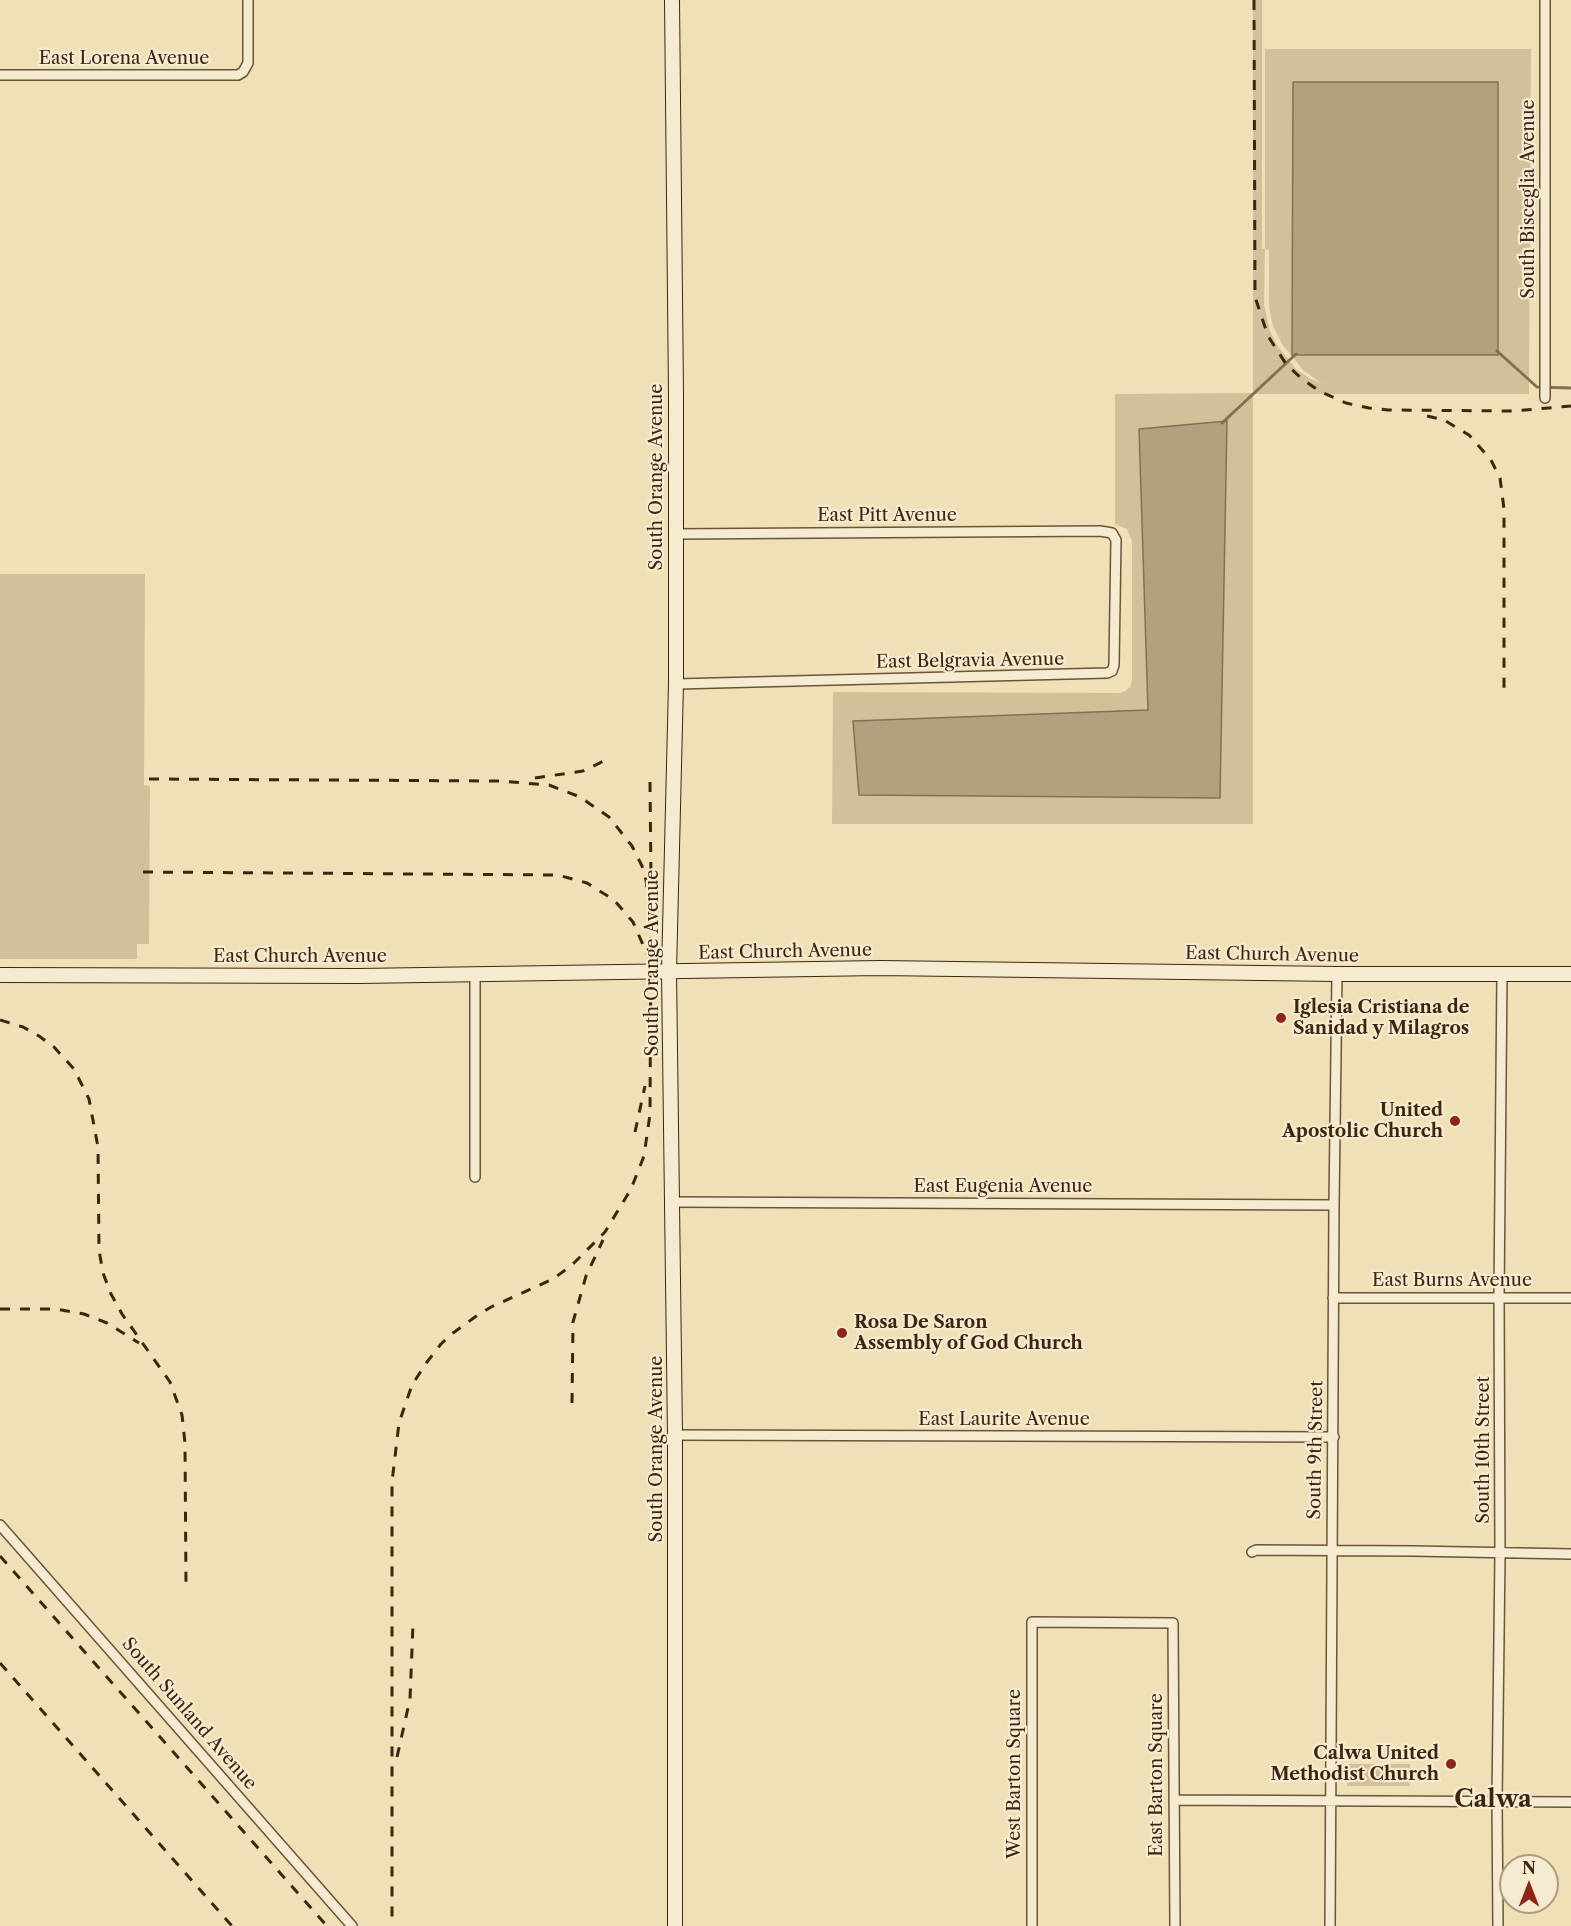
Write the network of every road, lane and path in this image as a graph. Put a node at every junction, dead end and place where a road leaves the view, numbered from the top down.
1 (248, 0) edge
2 (672, 0) edge
3 (1545, 0) edge
4 (0, 75) edge
5 (1545, 398) dead end
6 (1100, 531) joint
7 (675, 534) junction
8 (676, 684) junction
9 (669, 971) junction
10 (475, 973) junction
11 (1502, 973) junction
12 (1337, 974) junction
13 (1571, 974) edge
14 (0, 975) edge
15 (476, 1177) dead end
16 (673, 1202) junction
17 (1334, 1205) junction
18 (1499, 1296) junction
19 (1333, 1298) junction
20 (1571, 1298) edge
21 (675, 1435) junction
22 (1334, 1437) junction
23 (0, 1525) edge
24 (1331, 1551) junction
25 (1252, 1552) dead end
26 (1500, 1554) junction
27 (1571, 1554) edge
28 (1173, 1623) joint
29 (1174, 1800) junction
30 (1330, 1802) junction
31 (1497, 1802) junction
32 (1571, 1802) edge
33 (352, 1926) edge
34 (675, 1926) edge
35 (1032, 1926) edge
36 (1175, 1926) edge
37 (1330, 1926) edge
38 (1498, 1926) edge

1 - 4 street, East Lorena Avenue
2 - 7 street, South Orange Avenue
3 - 5 street, South Bisceglia Avenue
6 - 7 street, East Pitt Avenue
6 - 8 street, East Belgravia Avenue
7 - 8 street, South Orange Avenue
8 - 9 street, South Orange Avenue
9 - 10 street, East Church Avenue
9 - 12 street, East Church Avenue
9 - 16 street, South Orange Avenue
10 - 14 street, East Church Avenue
10 - 15 street
11 - 12 street, East Church Avenue
11 - 13 street, East Church Avenue
11 - 18 street, South 10th Street
12 - 17 street, South 9th Street
16 - 17 street, East Eugenia Avenue
16 - 21 street, South Orange Avenue
17 - 19 street, South 9th Street
18 - 19 street, East Burns Avenue
18 - 20 street, East Burns Avenue
18 - 26 street, South 10th Street
19 - 22 street, South 9th Street
21 - 22 street, East Laurite Avenue
21 - 34 street, South Orange Avenue
22 - 24 street, South 9th Street
23 - 33 street, South Sunland Avenue
24 - 25 street
24 - 26 street
24 - 30 street, South 9th Street
26 - 27 street
26 - 31 street, South 10th Street
28 - 29 street, East Barton Square
28 - 35 street, West Barton Square
29 - 30 street
29 - 36 street, East Barton Square
30 - 31 street
30 - 37 street, South 9th Street
31 - 32 street
31 - 38 street, South 10th Street

